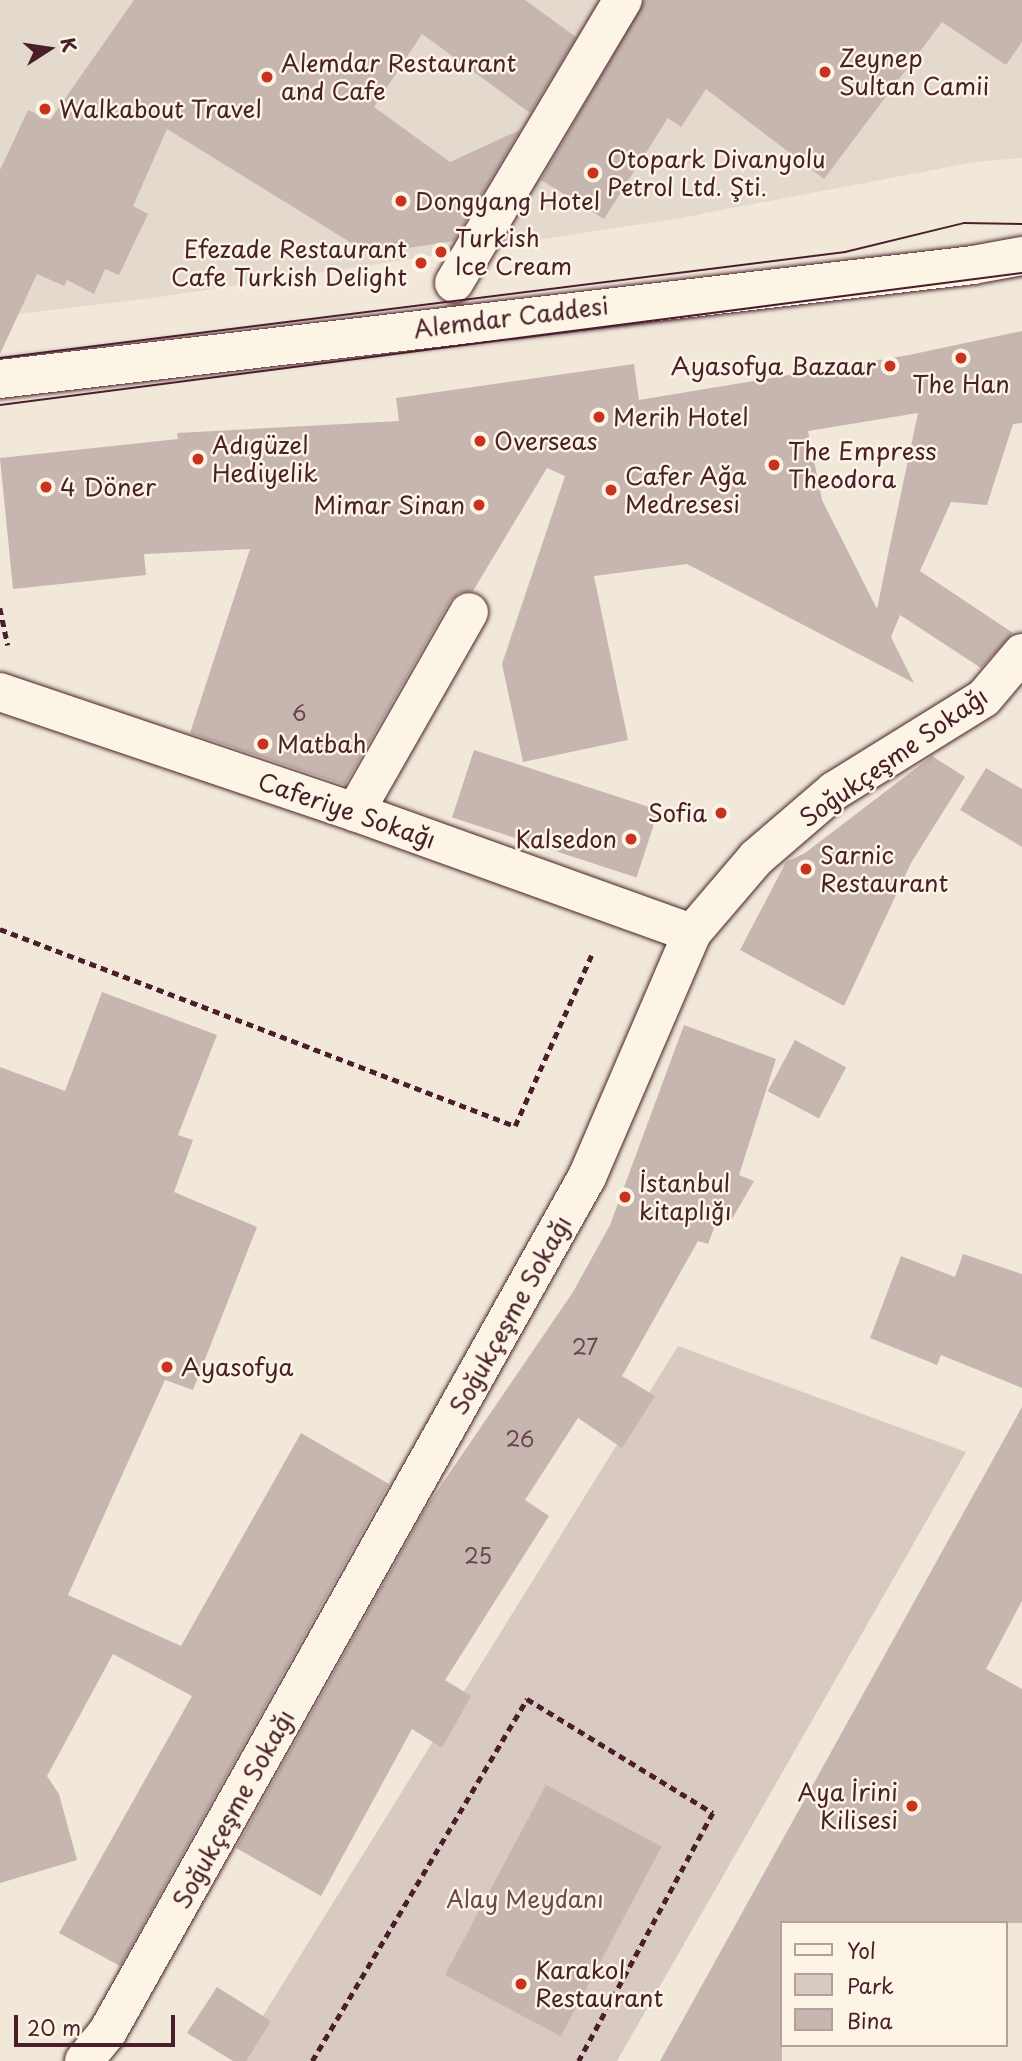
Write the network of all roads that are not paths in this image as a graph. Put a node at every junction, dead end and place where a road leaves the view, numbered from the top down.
1 (623, 0) edge
2 (1022, 256) edge
3 (454, 283) dead end
4 (0, 379) edge
5 (469, 612) dead end
6 (1022, 653) edge
7 (0, 692) edge
8 (355, 812) junction
9 (692, 933) junction
10 (84, 2061) edge

1 - 3 street
2 - 4 street, Alemdar Caddesi
5 - 8 street
6 - 9 street, Soğukçeşme Sokağı
7 - 8 street, Caferiye Sokağı
8 - 9 street, Caferiye Sokağı
9 - 10 street, Soğukçeşme Sokağı

